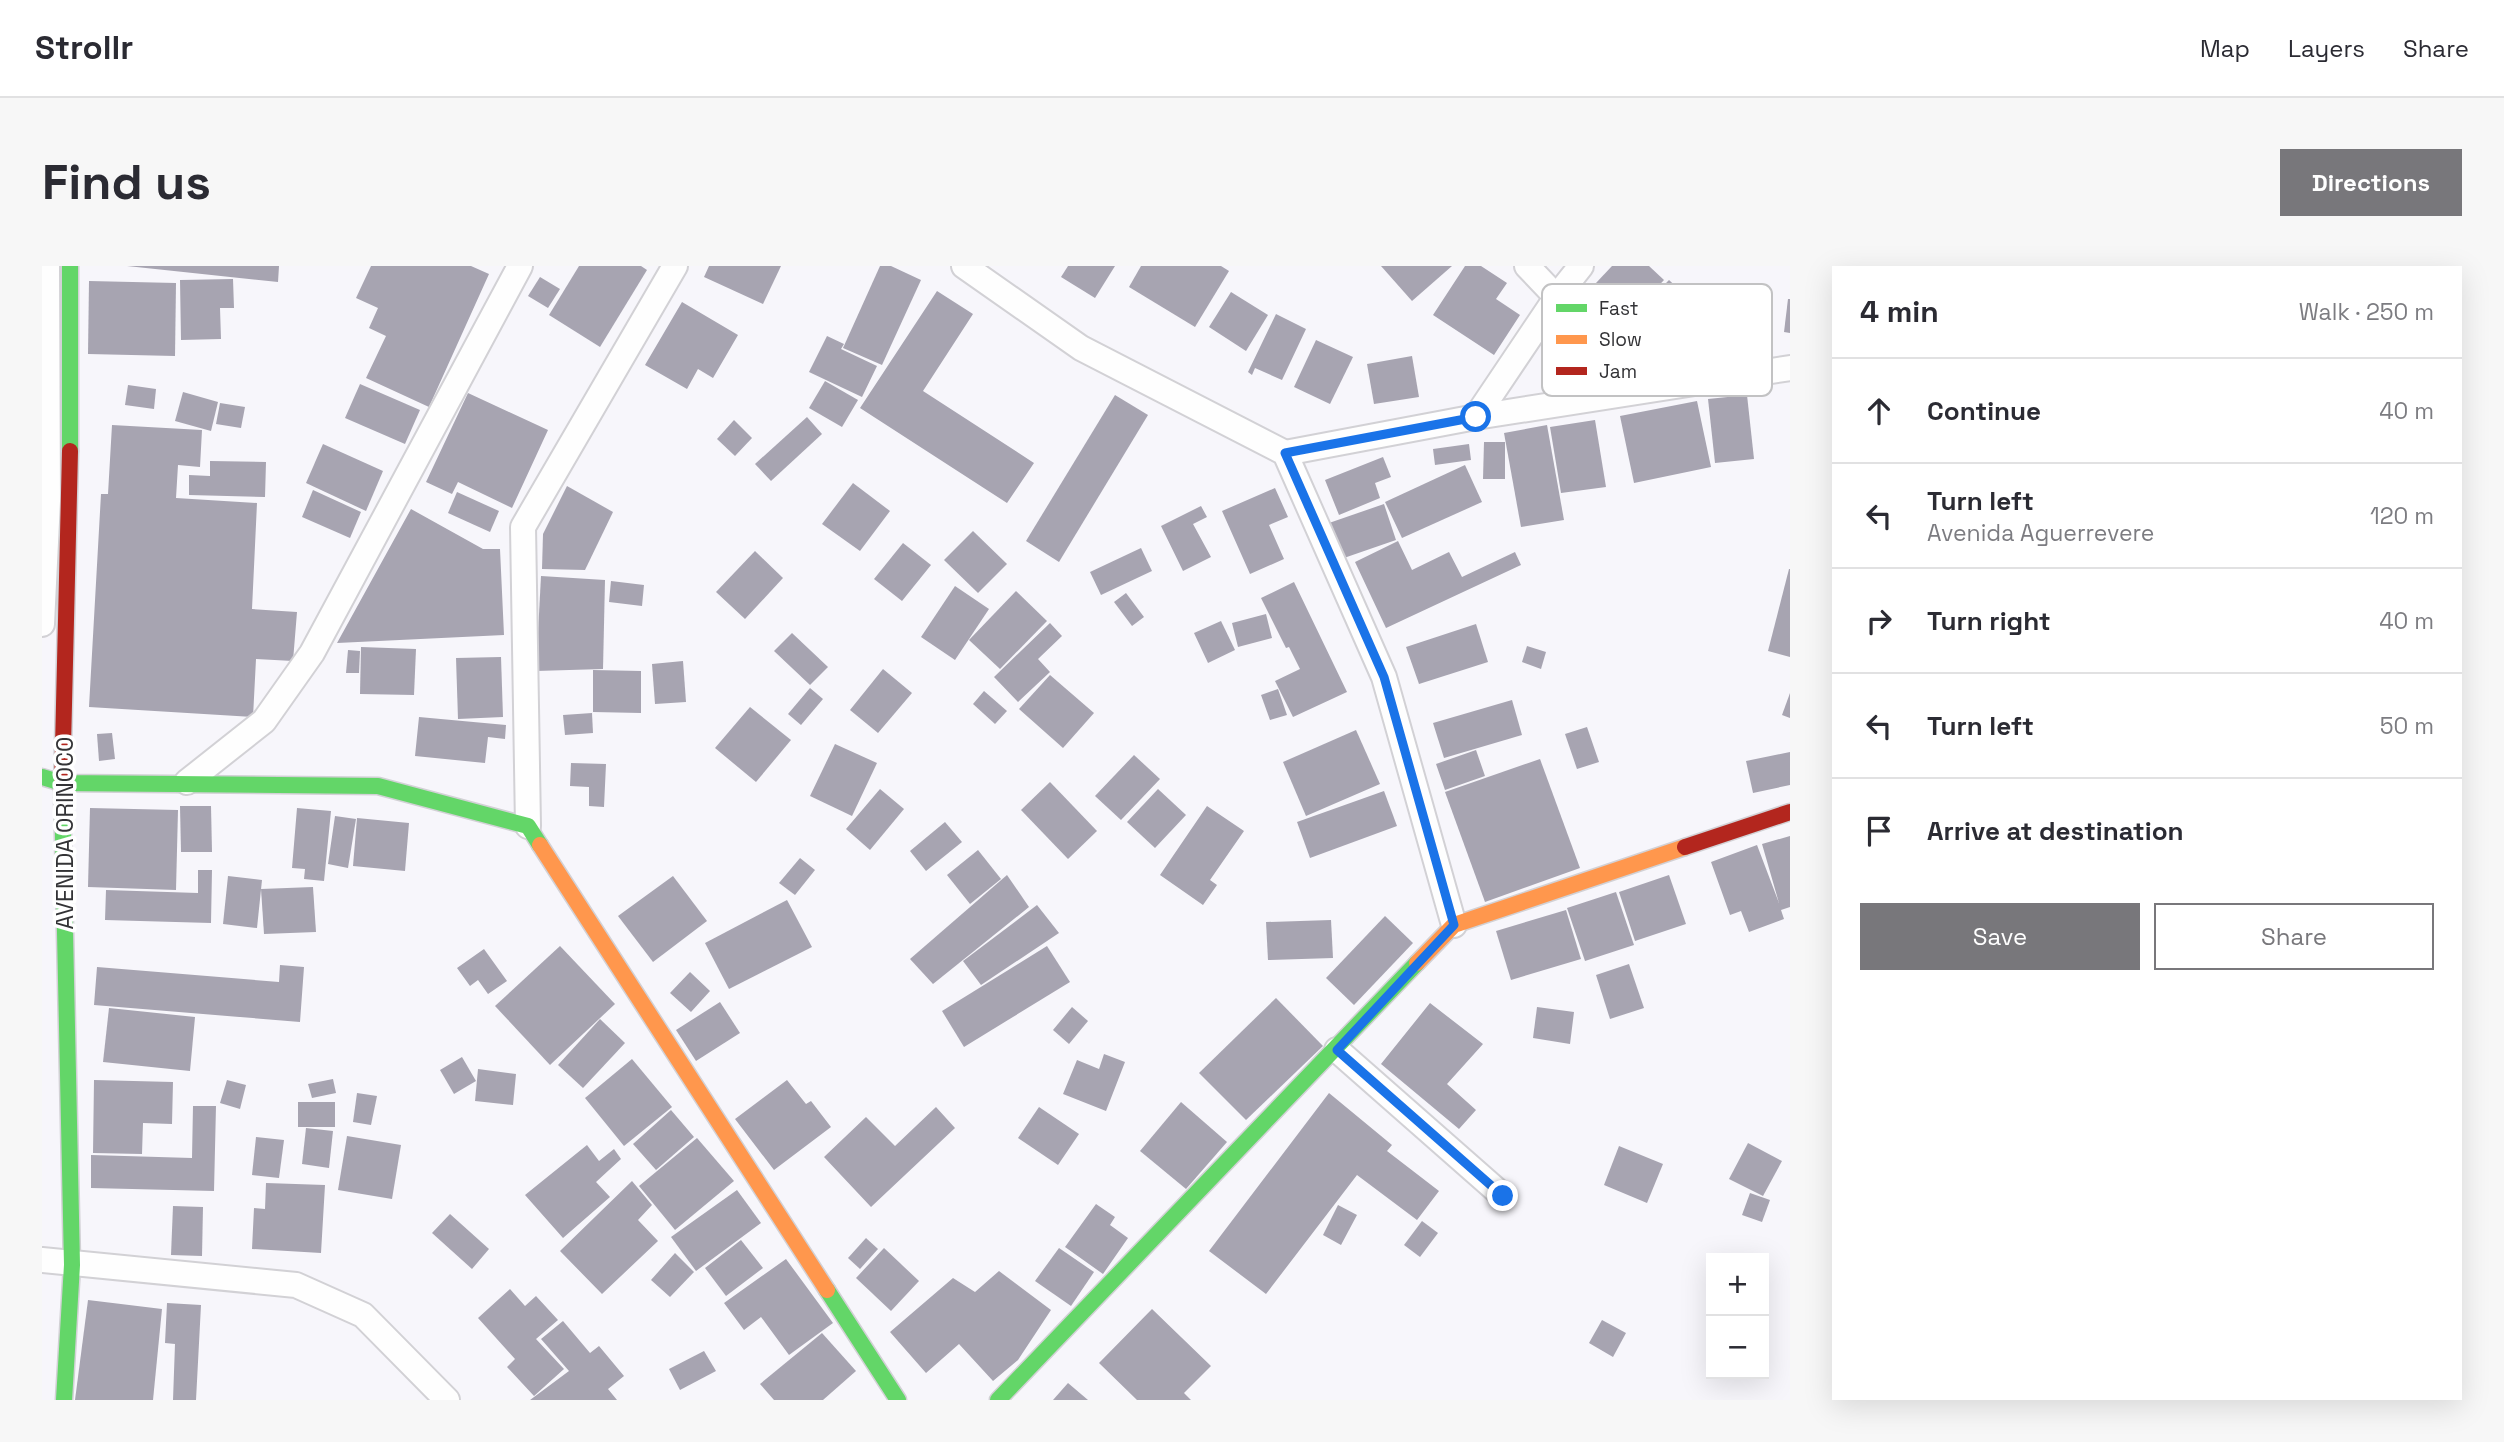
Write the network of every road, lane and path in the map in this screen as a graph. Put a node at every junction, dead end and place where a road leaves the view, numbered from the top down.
1 (47, 266) edge
2 (70, 266) edge
3 (520, 266) edge
4 (675, 266) edge
5 (964, 266) edge
6 (1527, 266) edge
7 (1581, 266) edge
8 (1546, 284) edge
9 (1567, 284) edge
10 (1542, 319) edge
11 (1790, 368) edge
12 (1772, 371) edge
13 (1602, 396) edge
14 (1476, 417) junction
15 (1285, 453) junction
16 (45, 501) edge
17 (42, 624) edge
18 (42, 777) edge
19 (187, 782) junction
20 (62, 783) junction
21 (1790, 812) edge
22 (528, 827) junction
23 (1454, 925) junction
24 (1337, 1050) junction
25 (1503, 1196) dead end
26 (42, 1260) edge
27 (72, 1265) junction
28 (64, 1400) edge
29 (447, 1400) edge
30 (898, 1400) edge
31 (998, 1400) edge

1 - 16 street
2 - 20 street, AVENIDA ORINOCO
3 - 19 street
4 - 22 street
5 - 15 street
6 - 8 street
7 - 9 street
10 - 14 street
11 - 12 street
13 - 14 street
14 - 15 street
15 - 23 street
16 - 17 street
18 - 20 street
19 - 20 street
19 - 22 street
20 - 27 street, AVENIDA ORINOCO
21 - 23 street
22 - 30 street
23 - 24 street
24 - 25 street
24 - 31 street
26 - 27 street
27 - 28 street, AVENIDA ORINOCO
27 - 29 street

